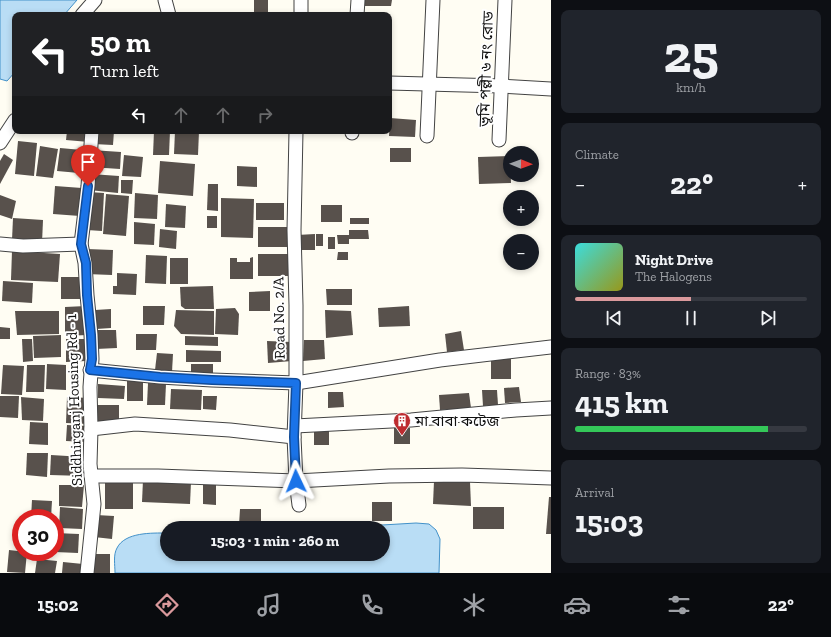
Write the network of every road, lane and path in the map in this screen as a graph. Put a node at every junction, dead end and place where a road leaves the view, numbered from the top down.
1 (95, 0) edge
2 (165, 0) edge
3 (301, 0) edge
4 (358, 0) edge
5 (433, 0) edge
6 (505, 0) edge
7 (85, 12) edge
8 (168, 12) edge
9 (300, 12) edge
10 (357, 12) edge
11 (392, 83) edge
12 (429, 84) junction
13 (501, 86) junction
14 (551, 89) edge
15 (12, 125) edge
16 (92, 134) edge
17 (296, 134) edge
18 (427, 136) dead end
19 (500, 140) dead end
20 (0, 143) edge
21 (0, 244) edge
22 (81, 244) junction
23 (551, 348) edge
24 (90, 370) junction
25 (296, 383) junction
26 (551, 408) edge
27 (91, 429) junction
28 (295, 431) junction
29 (91, 476) junction
30 (551, 478) edge
31 (296, 481) junction
32 (299, 505) dead end
33 (87, 573) edge

1 - 7 street
2 - 8 street
3 - 9 street
4 - 10 street
5 - 12 street
6 - 13 street, ভূমি পল্লী ৬ নং রোড
11 - 12 street
12 - 13 street
12 - 18 street
13 - 14 street
13 - 19 street, ভূমি পল্লী ৬ নং রোড
15 - 20 street
16 - 22 street, Siddhirganj Housing Rd - 1
17 - 25 street, Road No. 2/A
21 - 22 street
22 - 24 street, Siddhirganj Housing Rd - 1
23 - 25 street
24 - 25 street
24 - 27 street, Siddhirganj Housing Rd - 1
25 - 28 street, Road No. 2/A
26 - 28 street
27 - 28 street
27 - 29 street, Siddhirganj Housing Rd - 1
28 - 31 street, Road No. 2/A
29 - 31 street
29 - 33 street, Siddhirganj Housing Rd - 1
30 - 31 street
31 - 32 street, Road No. 2/A

